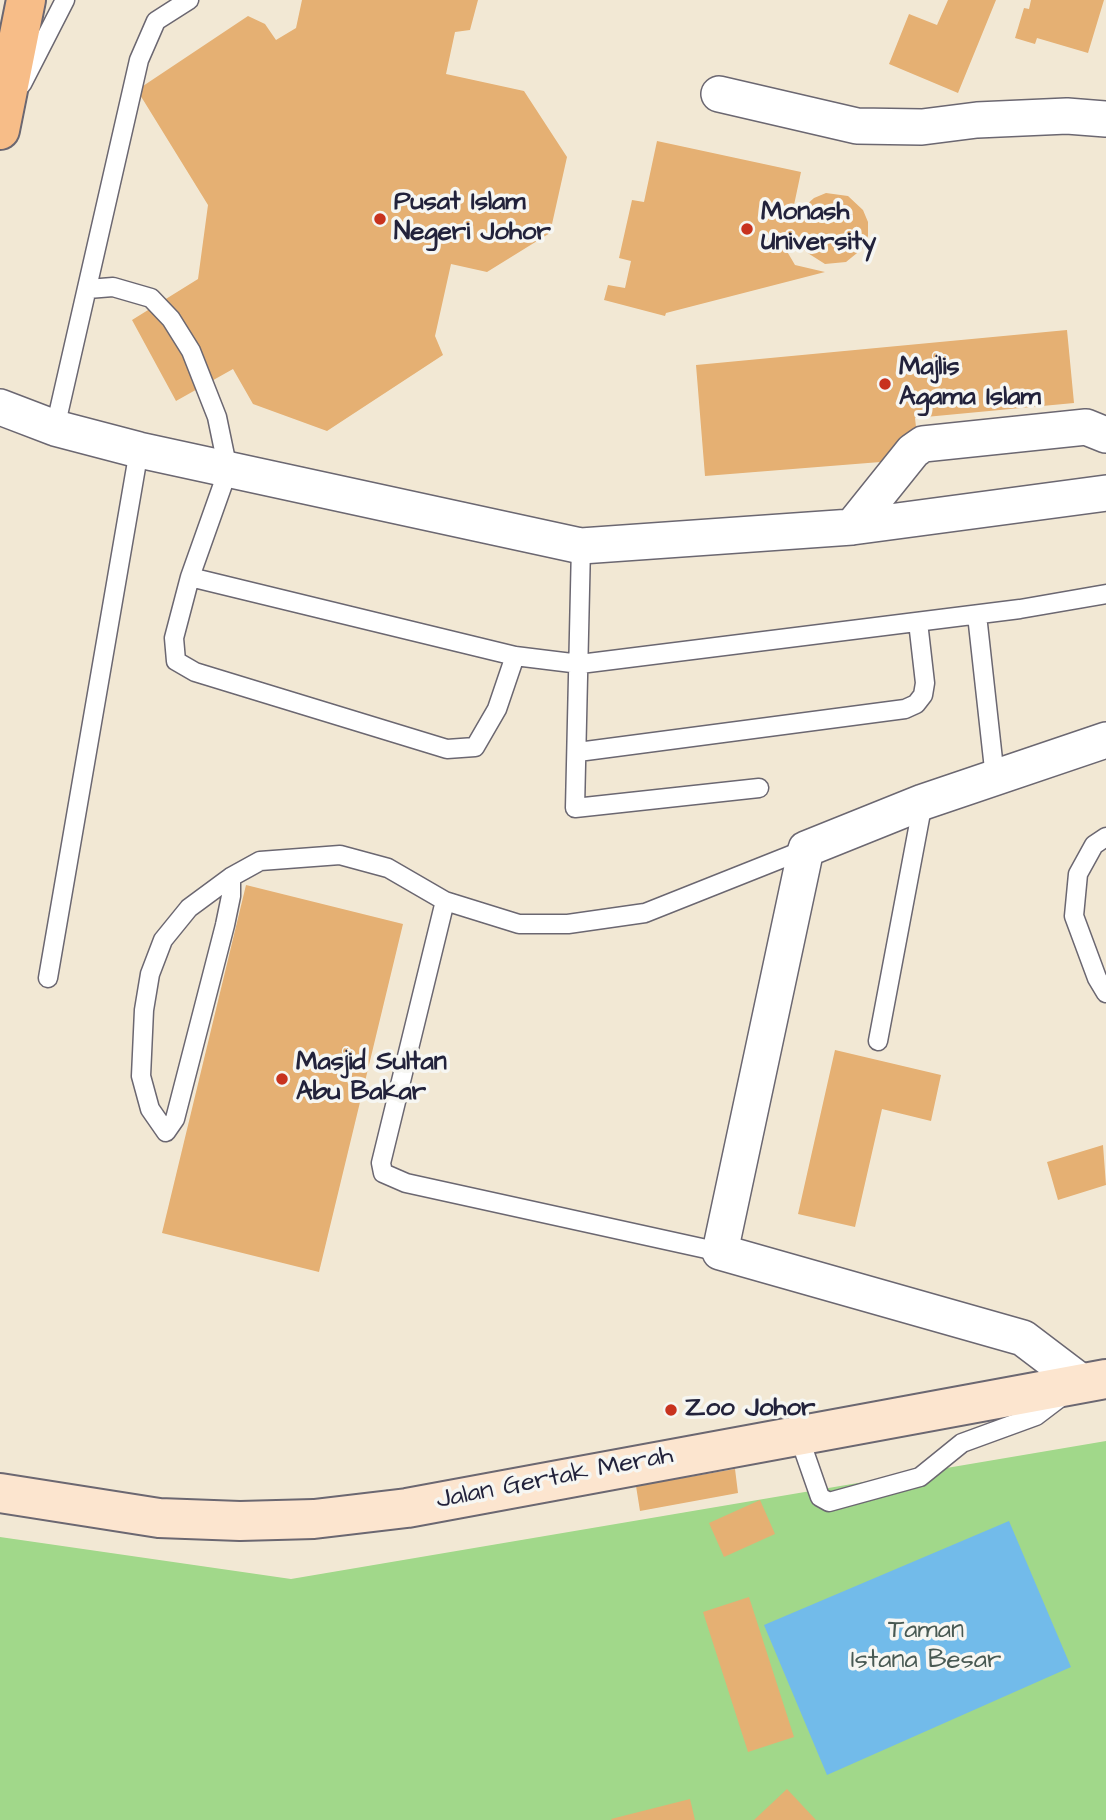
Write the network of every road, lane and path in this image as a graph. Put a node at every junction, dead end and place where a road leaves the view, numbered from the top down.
1 (26, 0) edge
2 (65, 0) edge
3 (189, 0) edge
4 (719, 94) dead end
5 (1106, 119) edge
6 (1, 127) edge
7 (88, 289) junction
8 (0, 407) edge
9 (55, 428) junction
10 (1106, 435) edge
11 (139, 450) junction
12 (228, 470) junction
13 (1106, 493) edge
14 (852, 527) junction
15 (581, 546) junction
16 (190, 577) junction
17 (1106, 594) edge
18 (977, 615) junction
19 (918, 622) junction
20 (515, 656) junction
21 (580, 664) junction
22 (1106, 740) edge
23 (578, 752) junction
24 (995, 778) junction
25 (759, 788) dead end
26 (923, 802) junction
27 (1106, 837) edge
28 (806, 849) junction
29 (230, 877) junction
30 (446, 901) junction
31 (48, 978) dead end
32 (1106, 993) edge
33 (878, 1041) dead end
34 (720, 1252) junction
35 (1093, 1380) edge
36 (797, 1434) junction
37 (0, 1493) edge

1 - 6 main road
2 - 6 lane
3 - 7 lane
4 - 5 street
7 - 9 lane
7 - 12 lane
8 - 9 street
9 - 11 street
10 - 14 street
11 - 12 street
11 - 31 lane
12 - 15 street
12 - 16 lane
13 - 14 street
14 - 15 street
15 - 21 lane
16 - 20 lane
16 - 20 lane
17 - 18 lane
18 - 19 lane
18 - 24 lane
19 - 21 lane
19 - 23 lane
20 - 21 lane
21 - 23 lane
22 - 24 street
23 - 25 lane
24 - 26 street
26 - 28 street
26 - 33 lane
27 - 32 lane
28 - 30 lane
28 - 34 street
29 - 29 lane
29 - 30 lane
30 - 34 lane
34 - 35 street
35 - 36 main road, Jalan Gertak Merah
35 - 36 lane
36 - 37 main road, Jalan Gertak Merah

